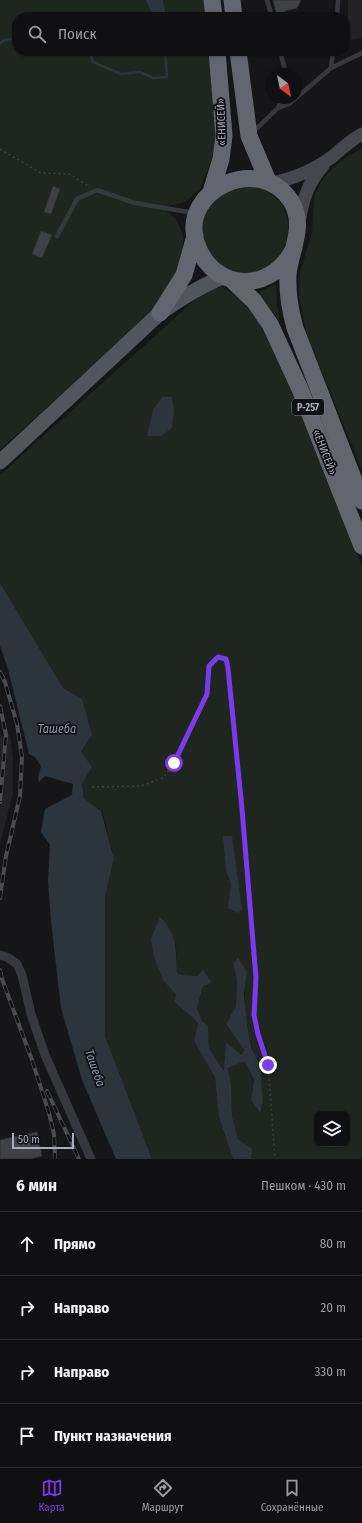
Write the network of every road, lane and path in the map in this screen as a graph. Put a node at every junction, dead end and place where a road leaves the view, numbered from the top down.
1 (212, 0) edge
2 (232, 0) edge
3 (267, 0) edge
4 (338, 0) edge
5 (213, 12) edge
6 (233, 12) edge
7 (271, 12) edge
8 (337, 12) edge
9 (362, 53) edge
10 (217, 56) edge
11 (239, 56) edge
12 (281, 56) edge
13 (332, 56) edge
14 (284, 68) edge
15 (331, 68) junction
16 (280, 104) edge
17 (278, 108) junction
18 (362, 134) edge
19 (249, 136) junction
20 (0, 149) edge
21 (330, 158) junction
22 (269, 182) junction
23 (97, 190) junction
24 (212, 192) junction
25 (197, 213) junction
26 (298, 225) junction
27 (57, 236) dead end
28 (195, 236) junction
29 (294, 248) junction
30 (228, 279) junction
31 (160, 313) junction
32 (0, 462) edge
33 (362, 501) edge
34 (362, 546) edge
35 (92, 786) dead end
36 (0, 955) edge
37 (91, 1159) edge
38 (275, 1159) edge

1 - 5 highway
2 - 6 highway
3 - 7 lane
4 - 8 lane
9 - 15 lane
10 - 24 highway, «ЕНИСЕЙ» / Р-257
11 - 19 highway, «ЕНИСЕЙ» / Р-257
12 - 14 lane
13 - 15 lane
15 - 17 lane
16 - 17 lane
17 - 19 lane
18 - 21 street
19 - 22 highway, «ЕНИСЕЙ» / Р-257
20 - 23 path
21 - 22 street
21 - 26 street
22 - 24 highway, «ЕНИСЕЙ» / Р-257
22 - 26 highway, «ЕНИСЕЙ» / Р-257
23 - 25 lane
23 - 27 lane
24 - 25 highway, «ЕНИСЕЙ» / Р-257
25 - 28 highway, «ЕНИСЕЙ» / Р-257
26 - 29 highway, «ЕНИСЕЙ» / Р-257
28 - 30 highway, «ЕНИСЕЙ» / Р-257
28 - 31 highway
29 - 30 highway, «ЕНИСЕЙ» / Р-257
29 - 33 highway, «ЕНИСЕЙ» / Р-257
30 - 31 main road
30 - 34 highway, «ЕНИСЕЙ» / Р-257
31 - 32 main road
35 - 38 path
36 - 37 street

